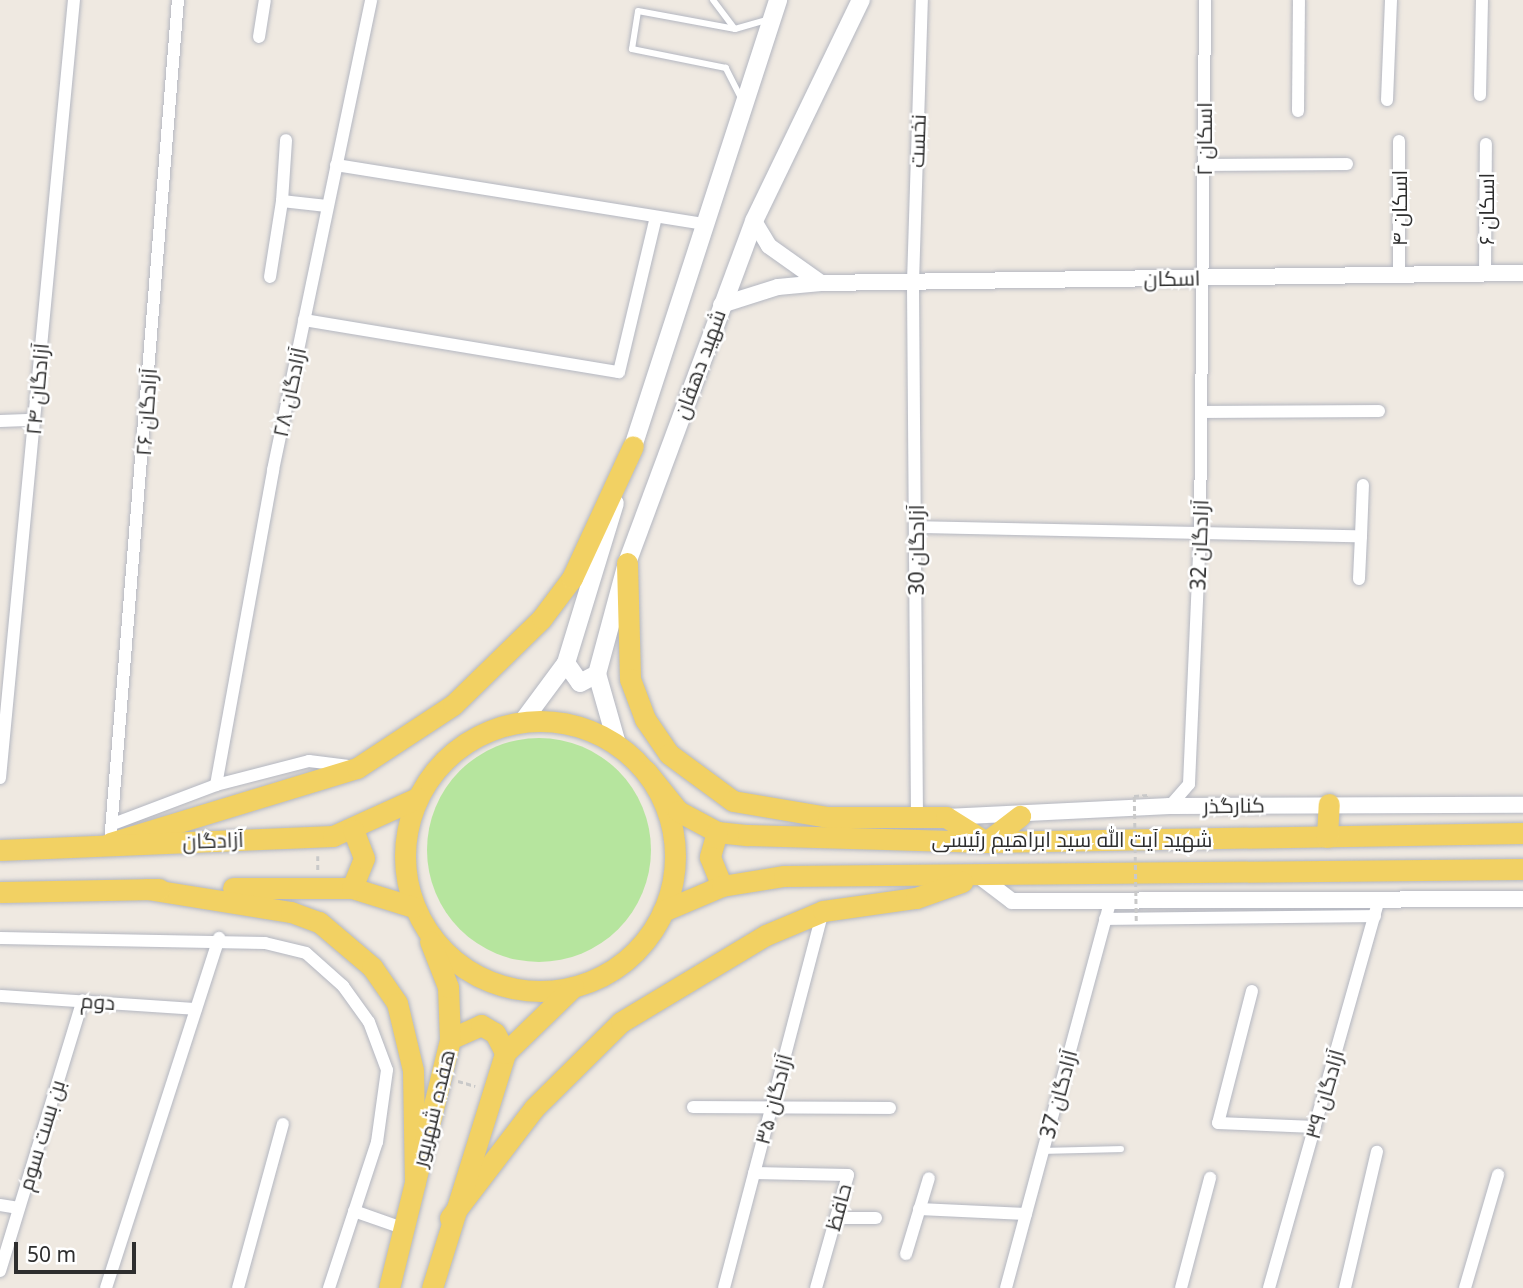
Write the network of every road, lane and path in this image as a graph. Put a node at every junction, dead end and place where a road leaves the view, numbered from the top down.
1 (74, 0) edge
2 (178, 0) edge
3 (265, 0) edge
4 (371, 0) edge
5 (713, 0) edge
6 (778, 0) edge
7 (861, 0) edge
8 (922, 0) edge
9 (1205, 0) edge
10 (1298, 0) edge
11 (1391, 0) edge
12 (1482, 0) edge
13 (772, 19) junction
14 (736, 29) junction
15 (259, 37) dead end
16 (1480, 94) dead end
17 (1387, 100) dead end
18 (1298, 111) dead end
19 (741, 128) junction
20 (286, 140) dead end
21 (1399, 141) dead end
22 (1486, 144) dead end
23 (1203, 164) junction
24 (1347, 164) dead end
25 (336, 165) junction
26 (282, 201) junction
27 (327, 206) junction
28 (656, 218) junction
29 (754, 221) junction
30 (706, 224) junction
31 (1485, 273) junction
32 (1523, 273) edge
33 (1399, 274) junction
34 (270, 277) dead end
35 (1206, 278) junction
36 (913, 282) junction
37 (821, 284) junction
38 (721, 305) junction
39 (304, 320) junction
40 (1379, 411) dead end
41 (1201, 412) junction
42 (34, 420) junction
43 (0, 421) edge
44 (633, 446) junction
45 (1363, 485) dead end
46 (916, 527) junction
47 (1200, 536) junction
48 (1361, 536) junction
49 (627, 563) junction
50 (1359, 579) dead end
51 (566, 663) junction
52 (597, 674) junction
53 (523, 721) junction
54 (617, 744) junction
55 (357, 768) junction
56 (646, 771) junction
57 (0, 778) edge
58 (216, 785) junction
59 (1149, 795) dead end
60 (417, 798) junction
61 (1329, 804) junction
62 (1523, 805) edge
63 (1170, 806) junction
64 (1020, 816) junction
65 (946, 817) junction
66 (917, 819) junction
67 (353, 830) junction
68 (717, 832) junction
69 (1523, 833) edge
70 (112, 834) junction
71 (1327, 837) junction
72 (986, 842) junction
73 (0, 850) edge
74 (1523, 869) edge
75 (979, 876) junction
76 (722, 886) junction
77 (352, 888) junction
78 (147, 889) junction
79 (1, 895) edge
80 (1523, 899) edge
81 (1111, 900) junction
82 (1379, 900) junction
83 (413, 907) junction
84 (663, 911) junction
85 (823, 911) junction
86 (1375, 916) junction
87 (1105, 919) junction
88 (1136, 921) dead end
89 (425, 929) junction
90 (0, 938) edge
91 (219, 938) junction
92 (573, 988) junction
93 (1252, 991) dead end
94 (0, 996) edge
95 (83, 1000) junction
96 (196, 1009) junction
97 (450, 1040) junction
98 (505, 1053) junction
99 (772, 1106) junction
100 (693, 1107) dead end
101 (890, 1108) dead end
102 (283, 1124) dead end
103 (1315, 1127) junction
104 (1121, 1149) dead end
105 (1043, 1151) junction
106 (1377, 1152) dead end
107 (754, 1173) junction
108 (1498, 1175) dead end
109 (929, 1178) dead end
110 (1210, 1178) dead end
111 (415, 1183) junction
112 (0, 1205) edge
113 (19, 1208) junction
114 (919, 1209) junction
115 (354, 1211) junction
116 (1026, 1214) junction
117 (450, 1218) junction
118 (836, 1218) junction
119 (876, 1218) dead end
120 (405, 1229) junction
121 (906, 1254) dead end
122 (0, 1270) edge
123 (389, 1284) edge
124 (106, 1288) edge
125 (238, 1288) edge
126 (329, 1288) edge
127 (432, 1288) edge
128 (724, 1288) edge
129 (816, 1288) edge
130 (1006, 1288) edge
131 (1181, 1288) edge
132 (1269, 1288) edge
133 (1345, 1288) edge
134 (1465, 1288) edge

1 - 42 street, ۲۴ آزادگان
2 - 70 street, ۲۶ آزادگان
3 - 15 street
4 - 25 street, ۲۸ آزادگان
5 - 14 lane
6 - 13 main road, شهید دهقان
7 - 29 main road, شهید دهقان
8 - 36 street, نخست
9 - 23 street, اسکان ۲
10 - 18 street
11 - 17 street
12 - 16 street
13 - 14 lane
13 - 19 main road, شهید دهقان
14 - 19 lane
19 - 30 main road, شهید دهقان
20 - 26 street
21 - 33 street, اسکان ۴
22 - 31 street, اسکان ۶
23 - 24 street
23 - 35 street, اسکان ۲
25 - 27 street, ۲۸ آزادگان
25 - 28 street
26 - 27 street
26 - 34 street
27 - 39 street, ۲۸ آزادگان
28 - 30 street
28 - 39 street
29 - 37 street
29 - 38 main road, شهید دهقان
30 - 44 main road, شهید دهقان
31 - 32 street, اسکان
31 - 33 street, اسکان
33 - 35 street, اسکان
35 - 36 street, اسکان
35 - 41 street, آزادگان 32
36 - 37 street, اسکان
36 - 46 street, آزادگان 30
37 - 38 street, اسکان
38 - 49 main road, شهید دهقان
39 - 58 street, ۲۸ آزادگان
40 - 41 street
41 - 47 street, آزادگان 32
42 - 43 street
42 - 57 street, ۲۴ آزادگان
44 - 51 main road, شهید دهقان
44 - 55 main road
45 - 48 street
46 - 47 street
46 - 66 street, آزادگان 30
47 - 48 street
47 - 63 street, آزادگان 32
48 - 50 street
49 - 52 main road, شهید دهقان
49 - 66 main road
51 - 52 main road
51 - 53 main road, شهید دهقان
52 - 54 main road
53 - 54 main road
53 - 60 main road
54 - 56 main road
55 - 58 street
55 - 70 main road
56 - 68 main road, شهید آیت الله سید ابراهیم رئیسی
56 - 84 main road
58 - 70 street
59 - 88 path, bridge
60 - 67 main road, آزادگان
60 - 83 main road
61 - 62 street, کنارگذر
61 - 63 street, کنارگذر
61 - 71 main road
63 - 64 street, کنارگذر
64 - 65 street, کنارگذر
64 - 72 main road
65 - 66 main road
65 - 72 main road
67 - 70 main road, آزادگان
67 - 77 main road
68 - 72 main road, شهید آیت الله سید ابراهیم رئیسی
68 - 76 main road
69 - 71 main road, شهید آیت الله سید ابراهیم رئیسی
70 - 73 main road, آزادگان
71 - 72 main road, شهید آیت الله سید ابراهیم رئیسی
74 - 75 main road, شهید آیت الله سید ابراهیم رئیسی
75 - 76 main road, شهید آیت الله سید ابراهیم رئیسی
75 - 81 street
75 - 85 main road
76 - 84 main road, شهید آیت الله سید ابراهیم رئیسی
77 - 78 main road
77 - 83 main road
78 - 79 main road
78 - 111 main road
80 - 82 street
81 - 82 street
81 - 87 street, آزادگان 37
82 - 86 street, آزادگان ۳۹
83 - 89 main road
84 - 92 main road
85 - 99 street, آزادگان ۳۵
85 - 117 main road
86 - 87 street
86 - 103 street, آزادگان ۳۹
87 - 105 street, آزادگان 37
89 - 92 main road
89 - 97 main road, هفده شهریور
90 - 91 street
91 - 96 street
91 - 115 street
92 - 98 main road
93 - 103 street
94 - 95 street, دوم
95 - 96 street, دوم
95 - 113 street, بن بست سوم
96 - 124 street
97 - 98 main road
97 - 111 main road, هفده شهریور
98 - 117 main road
99 - 100 street
99 - 101 street
99 - 107 street, آزادگان ۳۵
102 - 125 street
103 - 132 street, آزادگان ۳۹
104 - 105 lane
105 - 116 street, آزادگان 37
106 - 133 street
107 - 118 street, حافظ
107 - 128 street, آزادگان ۳۵
108 - 134 street
109 - 114 street
110 - 131 street
111 - 120 main road, هفده شهریور
112 - 113 street
113 - 122 street, بن بست سوم
114 - 116 street
114 - 121 street
115 - 120 street
115 - 126 street
116 - 130 street, آزادگان 37
117 - 127 main road
118 - 119 street
118 - 129 street, حافظ
120 - 123 main road, هفده شهریور

